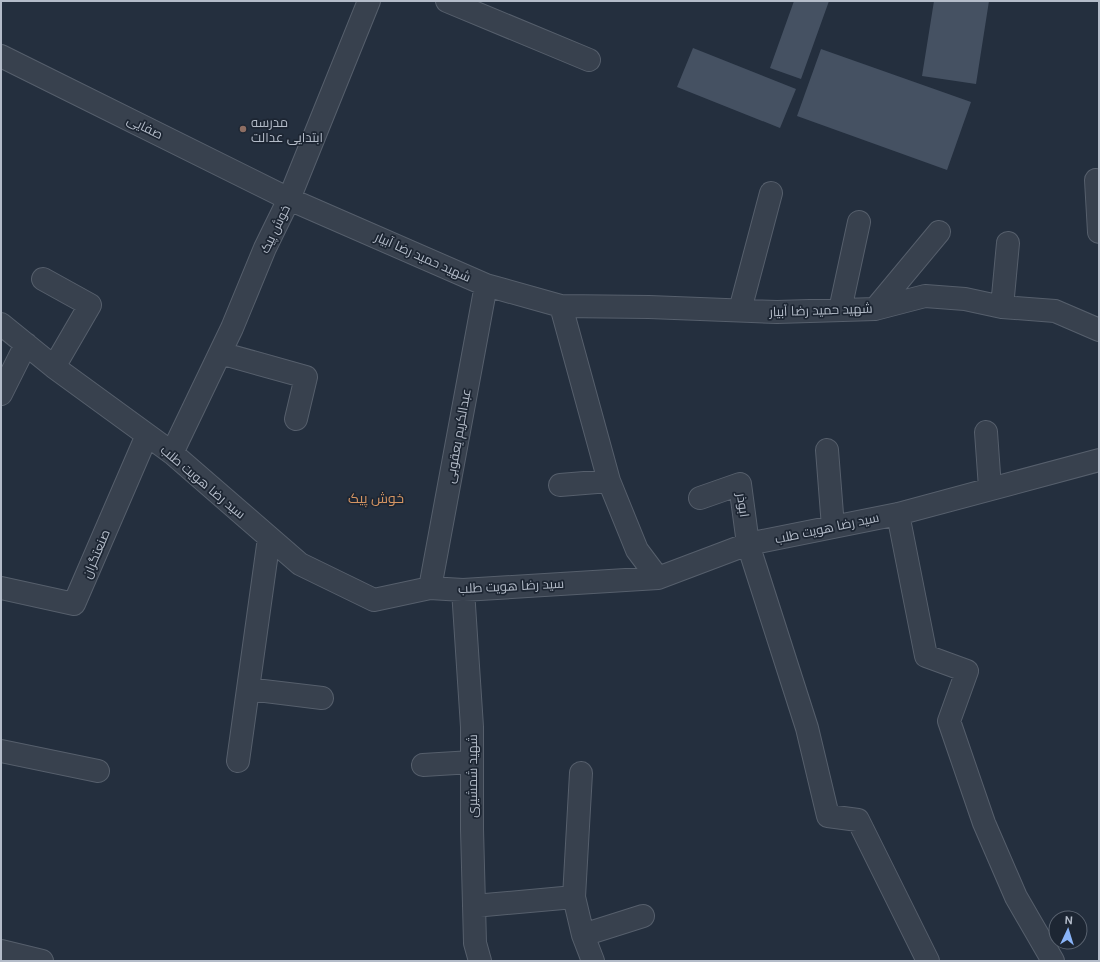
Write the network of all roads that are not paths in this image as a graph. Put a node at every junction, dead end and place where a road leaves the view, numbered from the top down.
1 (369, 1) edge
2 (447, 1) edge
3 (1, 56) edge
4 (589, 60) dead end
5 (1096, 180) dead end
6 (771, 193) dead end
7 (289, 199) junction
8 (859, 222) dead end
9 (939, 232) dead end
10 (1099, 232) edge
11 (1008, 243) dead end
12 (43, 279) dead end
13 (486, 284) junction
14 (561, 306) junction
15 (1002, 307) junction
16 (875, 309) junction
17 (740, 310) junction
18 (840, 310) junction
19 (1, 324) edge
20 (1099, 330) edge
21 (26, 344) junction
22 (220, 353) junction
23 (54, 367) junction
24 (1, 394) edge
25 (296, 419) dead end
26 (986, 432) dead end
27 (147, 435) junction
28 (827, 450) dead end
29 (172, 453) junction
30 (1099, 460) edge
31 (609, 481) junction
32 (560, 484) dead end
33 (990, 488) junction
34 (700, 498) dead end
35 (898, 514) junction
36 (833, 527) junction
37 (269, 538) junction
38 (748, 544) junction
39 (658, 578) junction
40 (1, 588) edge
41 (430, 588) junction
42 (462, 590) junction
43 (248, 689) junction
44 (322, 698) dead end
45 (1, 751) edge
46 (238, 761) dead end
47 (472, 762) junction
48 (423, 765) dead end
49 (98, 771) dead end
50 (581, 773) dead end
51 (574, 897) junction
52 (474, 906) junction
53 (643, 916) dead end
54 (582, 935) junction
55 (1, 951) edge
56 (42, 961) edge
57 (480, 961) edge
58 (593, 961) edge
59 (928, 961) edge
60 (1053, 961) edge

1 - 7 street, خوش پیک
2 - 4 street
3 - 7 street, صفایی
5 - 10 street
6 - 17 street
7 - 13 street, شهید حمید رضا آبیار
7 - 22 street, خوش پیک
8 - 18 street
9 - 16 street
11 - 15 street
12 - 23 street
13 - 14 street, شهید حمید رضا آبیار
13 - 41 street, عبدالکریم یعقوبی
14 - 17 street, شهید حمید رضا آبیار
14 - 31 street
15 - 16 street, شهید حمید رضا آبیار
15 - 20 street, شهید حمید رضا آبیار
16 - 18 street, شهید حمید رضا آبیار
17 - 18 street, شهید حمید رضا آبیار
19 - 21 street, سید رضا هویت طلب
21 - 23 street, سید رضا هویت طلب
21 - 24 street
22 - 25 street
22 - 29 street, خوش پیک
23 - 27 street, سید رضا هویت طلب
26 - 33 street
27 - 29 street, سید رضا هویت طلب
27 - 40 street, صنعتگران
28 - 36 street
29 - 37 street, سید رضا هویت طلب
30 - 33 street, سید رضا هویت طلب
31 - 32 street
31 - 39 street
33 - 35 street, سید رضا هویت طلب
34 - 38 street, ابوذر
35 - 36 street, سید رضا هویت طلب
35 - 60 street
36 - 38 street, سید رضا هویت طلب
37 - 41 street, سید رضا هویت طلب
37 - 43 street
38 - 39 street, سید رضا هویت طلب
38 - 59 street
39 - 42 street, سید رضا هویت طلب
41 - 42 street, سید رضا هویت طلب
42 - 47 street, شهید شمشیری
43 - 44 street
43 - 46 street
45 - 49 street
47 - 48 street
47 - 52 street, شهید شمشیری
50 - 51 street
51 - 52 street
51 - 54 street
52 - 57 street, شهید شمشیری
53 - 54 street
54 - 58 street
55 - 56 street

